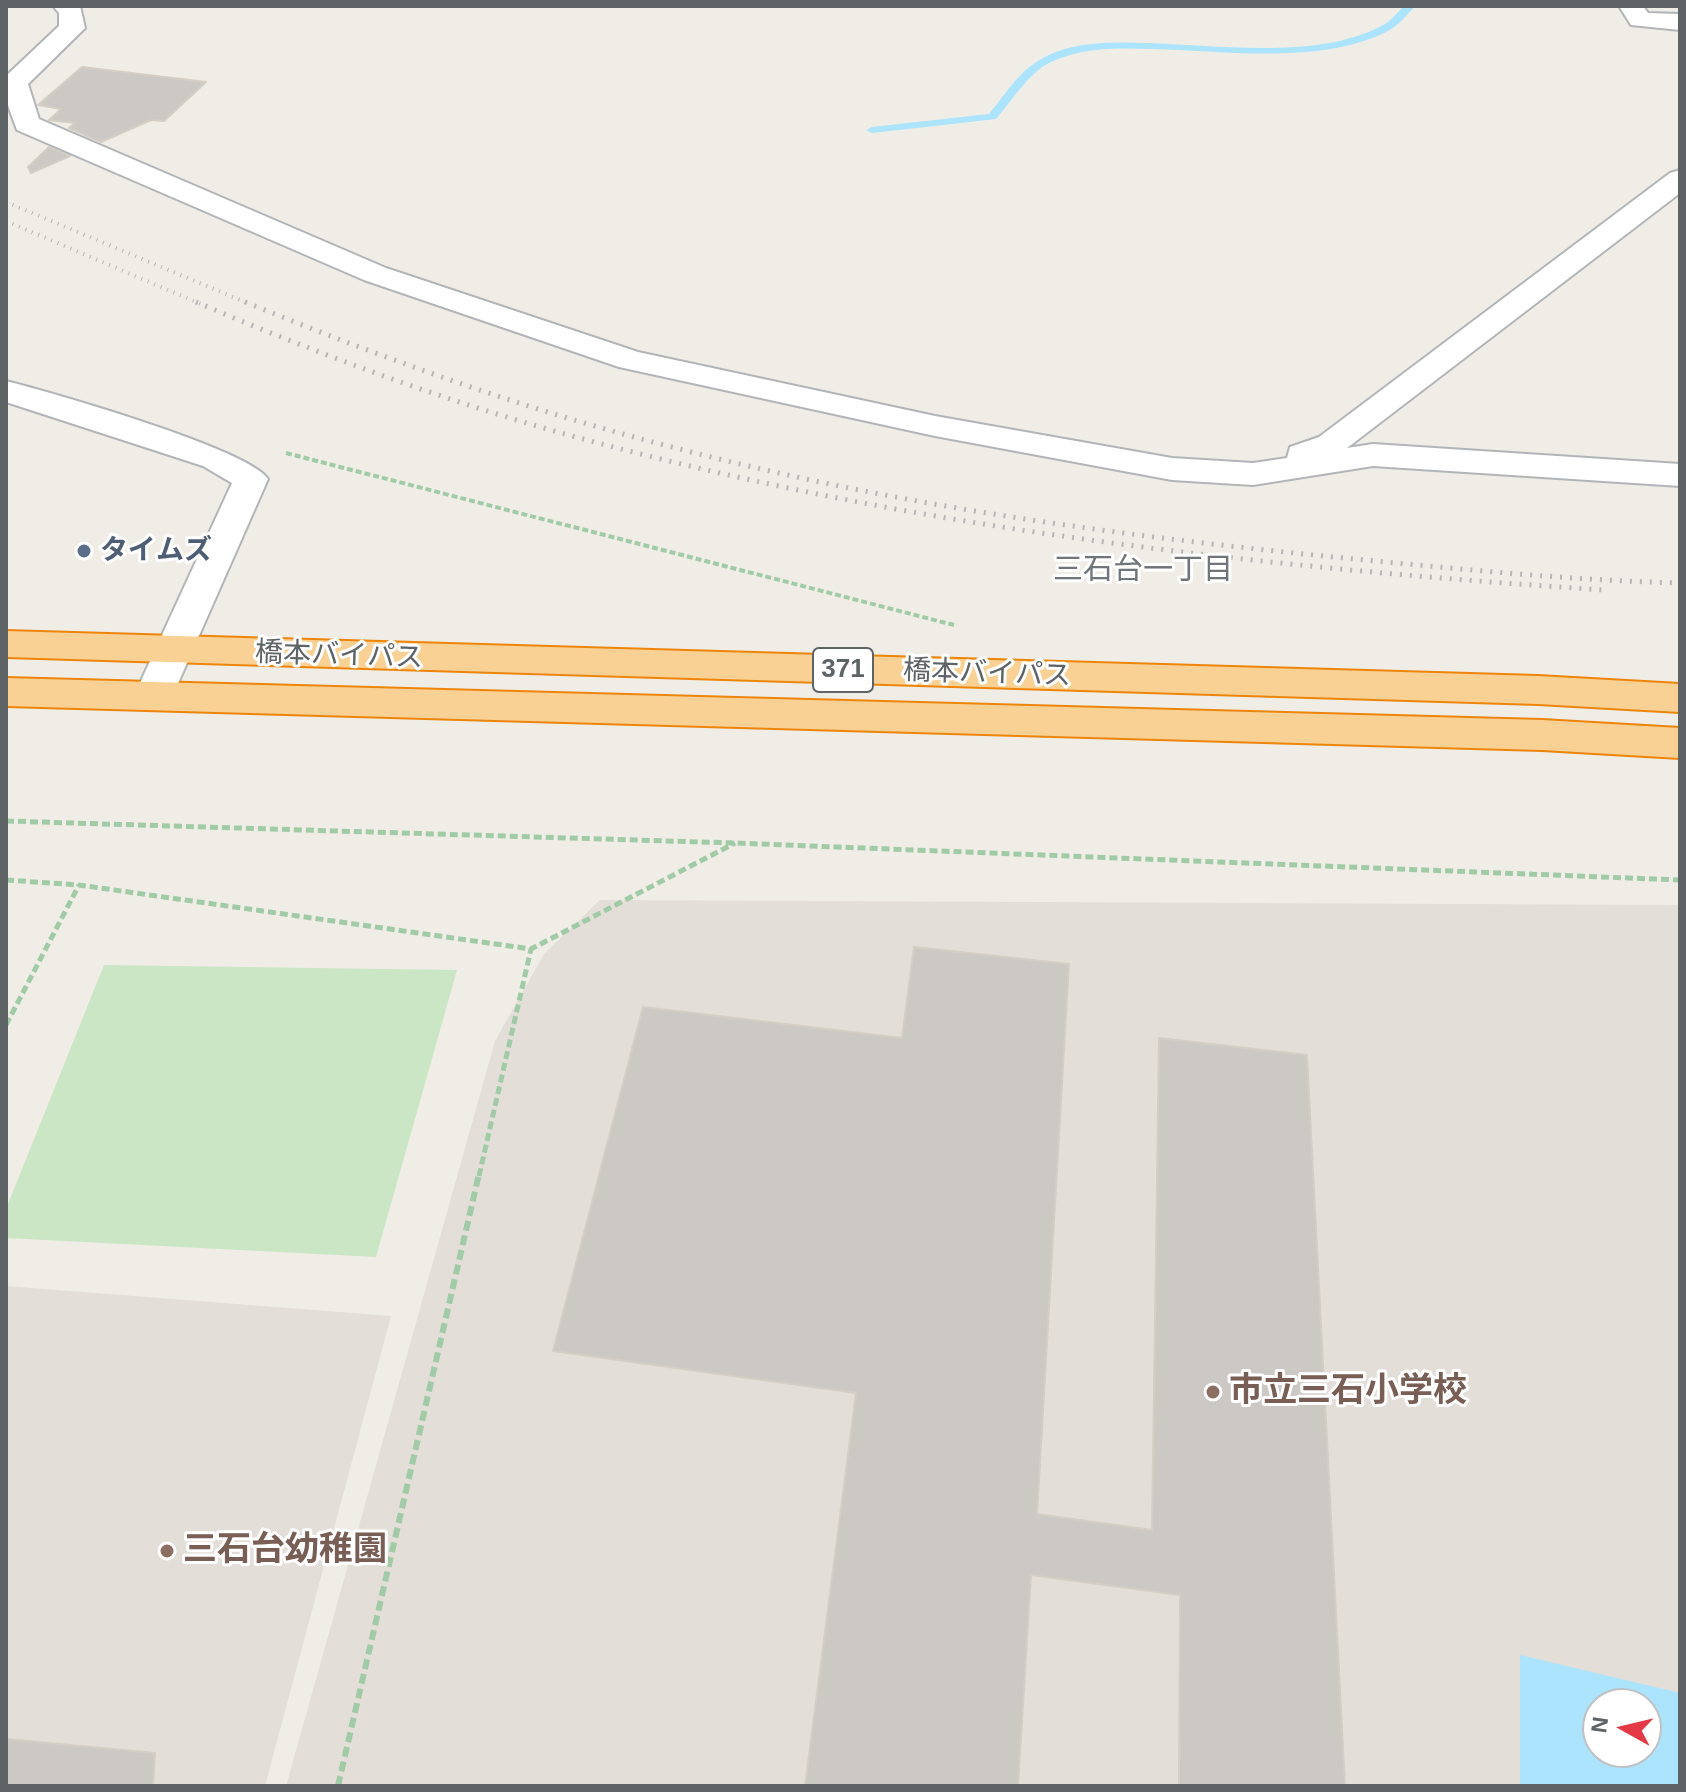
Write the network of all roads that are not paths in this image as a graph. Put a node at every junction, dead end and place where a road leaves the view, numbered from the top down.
1 (1631, 6) edge
2 (72, 8) edge
3 (1680, 22) edge
4 (1680, 179) edge
5 (6, 391) edge
6 (1253, 474) junction
7 (1680, 475) edge
8 (6, 644) edge
9 (175, 652) junction
10 (6, 692) edge
11 (154, 696) junction
12 (1680, 698) edge
13 (1680, 743) edge

1 - 3 street
2 - 6 street
4 - 6 street
5 - 9 street
6 - 7 street
8 - 9 highway, 橋本バイパス / 371
9 - 11 street
9 - 12 highway, 橋本バイパス / 371
10 - 11 highway, 橋本バイパス / 371
11 - 13 highway, 橋本バイパス / 371

